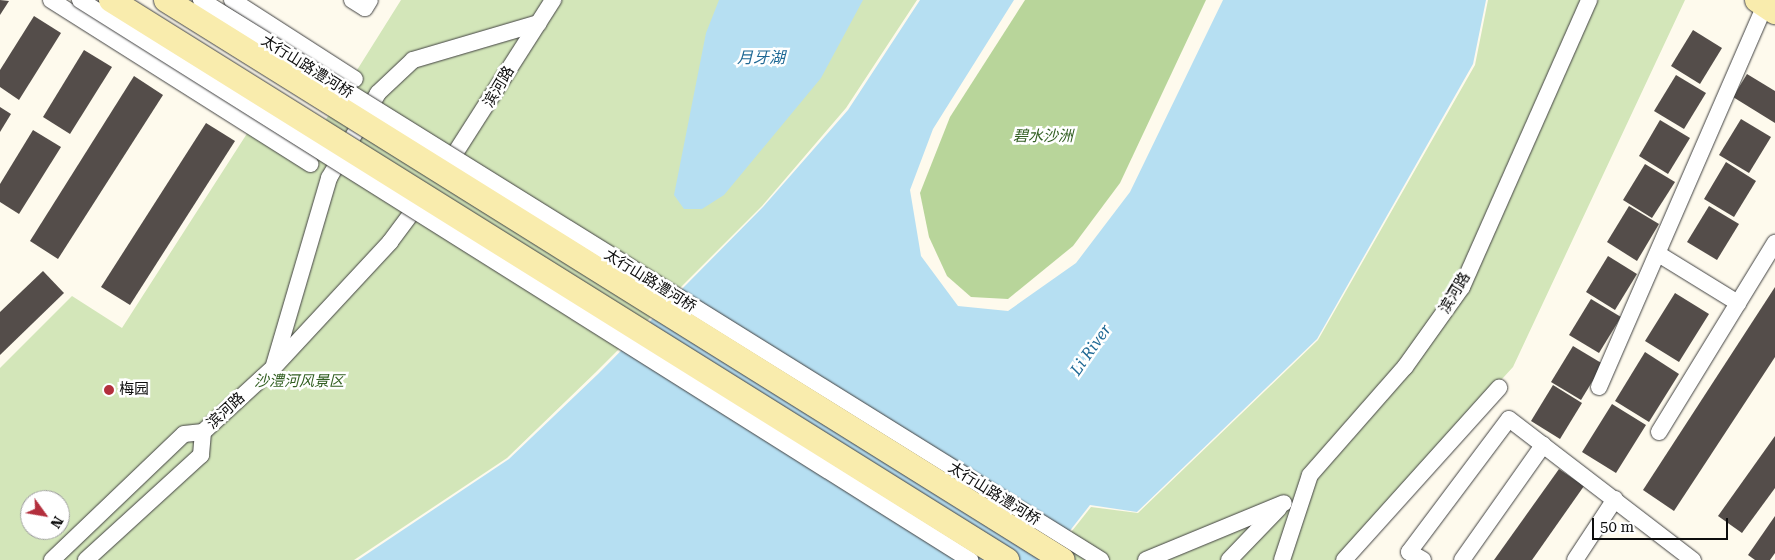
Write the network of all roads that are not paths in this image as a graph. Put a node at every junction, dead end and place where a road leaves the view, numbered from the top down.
1 (51, 0) edge
2 (80, 0) edge
3 (111, 0) edge
4 (166, 0) edge
5 (201, 0) edge
6 (232, 0) edge
7 (352, 0) edge
8 (370, 0) edge
9 (553, 0) edge
10 (1589, 0) edge
11 (1766, 6) edge
12 (539, 23) junction
13 (355, 79) dead end
14 (310, 164) dead end
15 (448, 166) junction
16 (419, 204) junction
17 (1775, 243) edge
18 (1660, 255) junction
19 (1738, 303) junction
20 (274, 367) junction
21 (1599, 387) dead end
22 (1499, 388) dead end
23 (203, 432) junction
24 (1659, 432) dead end
25 (1543, 445) junction
26 (1310, 475) junction
27 (1615, 499) junction
28 (1284, 503) junction
29 (52, 560) edge
30 (86, 560) edge
31 (970, 560) edge
32 (1007, 560) edge
33 (1063, 560) edge
34 (1101, 560) edge
35 (1146, 560) edge
36 (1229, 560) edge
37 (1282, 560) edge
38 (1344, 560) edge
39 (1423, 560) edge
40 (1462, 560) edge
41 (1575, 560) edge
42 (1693, 560) edge

1 - 14 street
2 - 16 street, bridge
3 - 16 main road, bridge
4 - 15 main road, 太行山路澧河桥, bridge
5 - 15 street, 太行山路澧河桥, bridge
6 - 13 street
7 - 8 street
9 - 12 street, 滨河路
10 - 26 street, 滨河路
11 - 18 street
12 - 15 street, 滨河路
12 - 20 street
15 - 33 main road, 太行山路澧河桥, bridge
15 - 34 street, 太行山路澧河桥, bridge
16 - 20 street, 滨河路
16 - 31 street, bridge
16 - 32 main road, bridge
17 - 19 street
18 - 19 street
18 - 21 street
19 - 24 street
20 - 23 street, 滨河路
22 - 38 street
23 - 29 street, 滨河路
23 - 30 street
25 - 27 street
25 - 39 street
25 - 40 street
26 - 28 street
26 - 37 street, 滨河路
27 - 41 street
27 - 42 street
28 - 35 street
28 - 36 street

